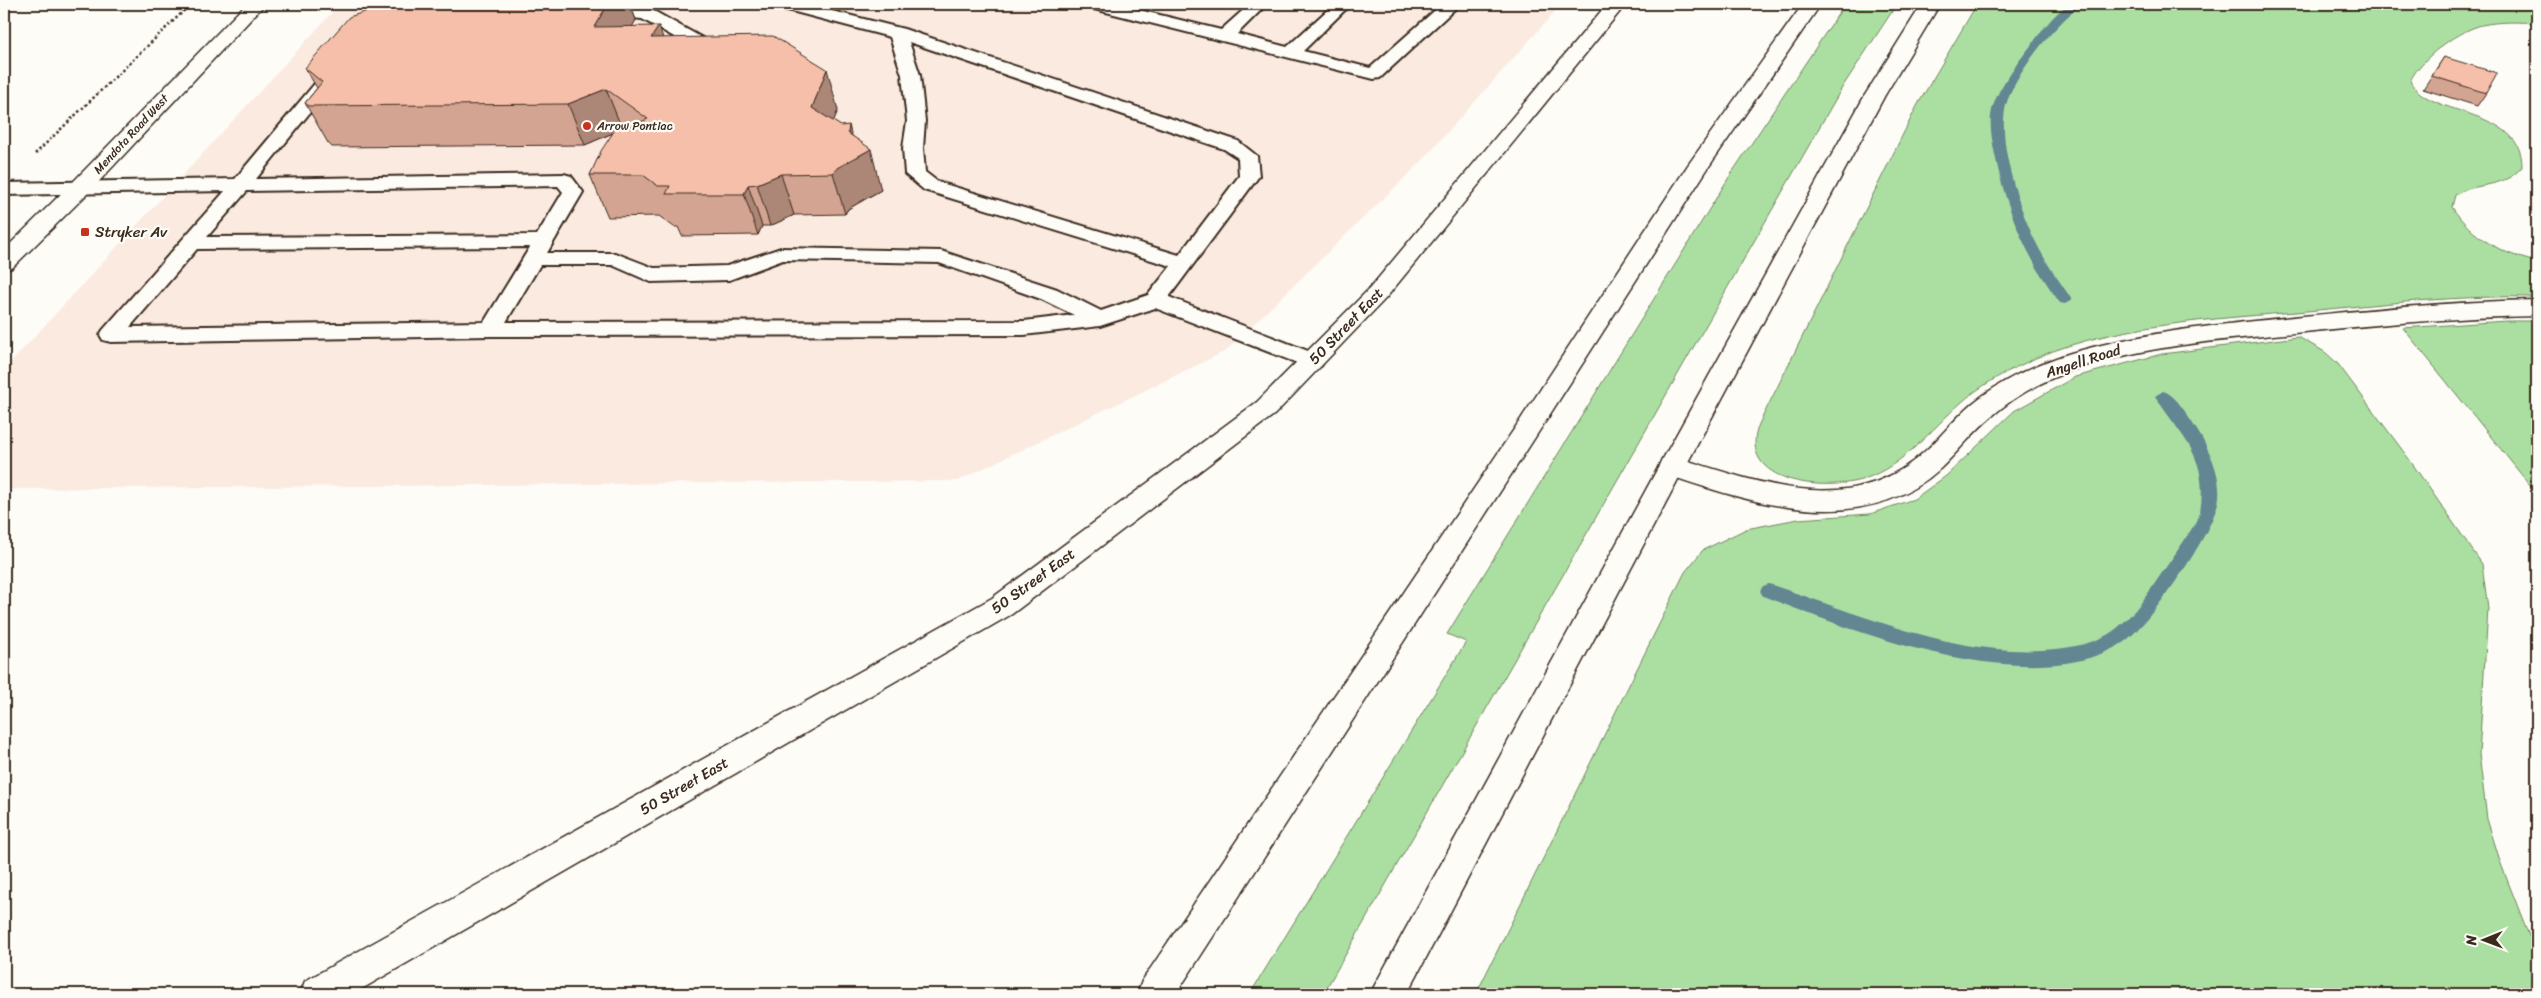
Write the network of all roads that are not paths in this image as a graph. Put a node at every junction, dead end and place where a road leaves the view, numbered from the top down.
1 (256, 4) edge
2 (786, 4) edge
3 (1096, 4) edge
4 (1259, 4) edge
5 (1343, 4) edge
6 (1452, 4) edge
7 (1617, 4) edge
8 (1812, 4) edge
9 (1931, 4) edge
10 (579, 10) edge
11 (898, 33) junction
12 (1225, 36) junction
13 (1290, 53) junction
14 (718, 54) edge
15 (340, 65) edge
16 (242, 184) junction
17 (80, 187) junction
18 (4, 189) edge
19 (543, 241) junction
20 (190, 243) junction
21 (532, 259) junction
22 (4, 263) edge
23 (1182, 263) junction
24 (1156, 300) junction
25 (2537, 308) edge
26 (1100, 319) junction
27 (490, 329) junction
28 (1312, 361) junction
29 (1672, 466) junction
30 (318, 994) edge
31 (1155, 994) edge
32 (1388, 994) edge

1 - 17 main road, Mendota Road West
2 - 11 lane
3 - 12 lane
4 - 12 lane
5 - 13 lane
6 - 13 lane
7 - 28 main road, 50 Street East
8 - 31 main road
9 - 29 main road
10 - 14 lane
11 - 23 lane
11 - 23 lane
12 - 13 lane
15 - 16 lane
16 - 17 lane
16 - 19 lane
16 - 20 lane
17 - 18 lane
17 - 22 main road, Mendota Road West
19 - 20 lane
19 - 21 lane
20 - 27 lane
21 - 26 lane
21 - 27 lane
23 - 24 lane
24 - 26 lane
24 - 28 lane
25 - 29 main road, Angell Road
26 - 27 lane
28 - 30 main road, 50 Street East
29 - 32 main road

